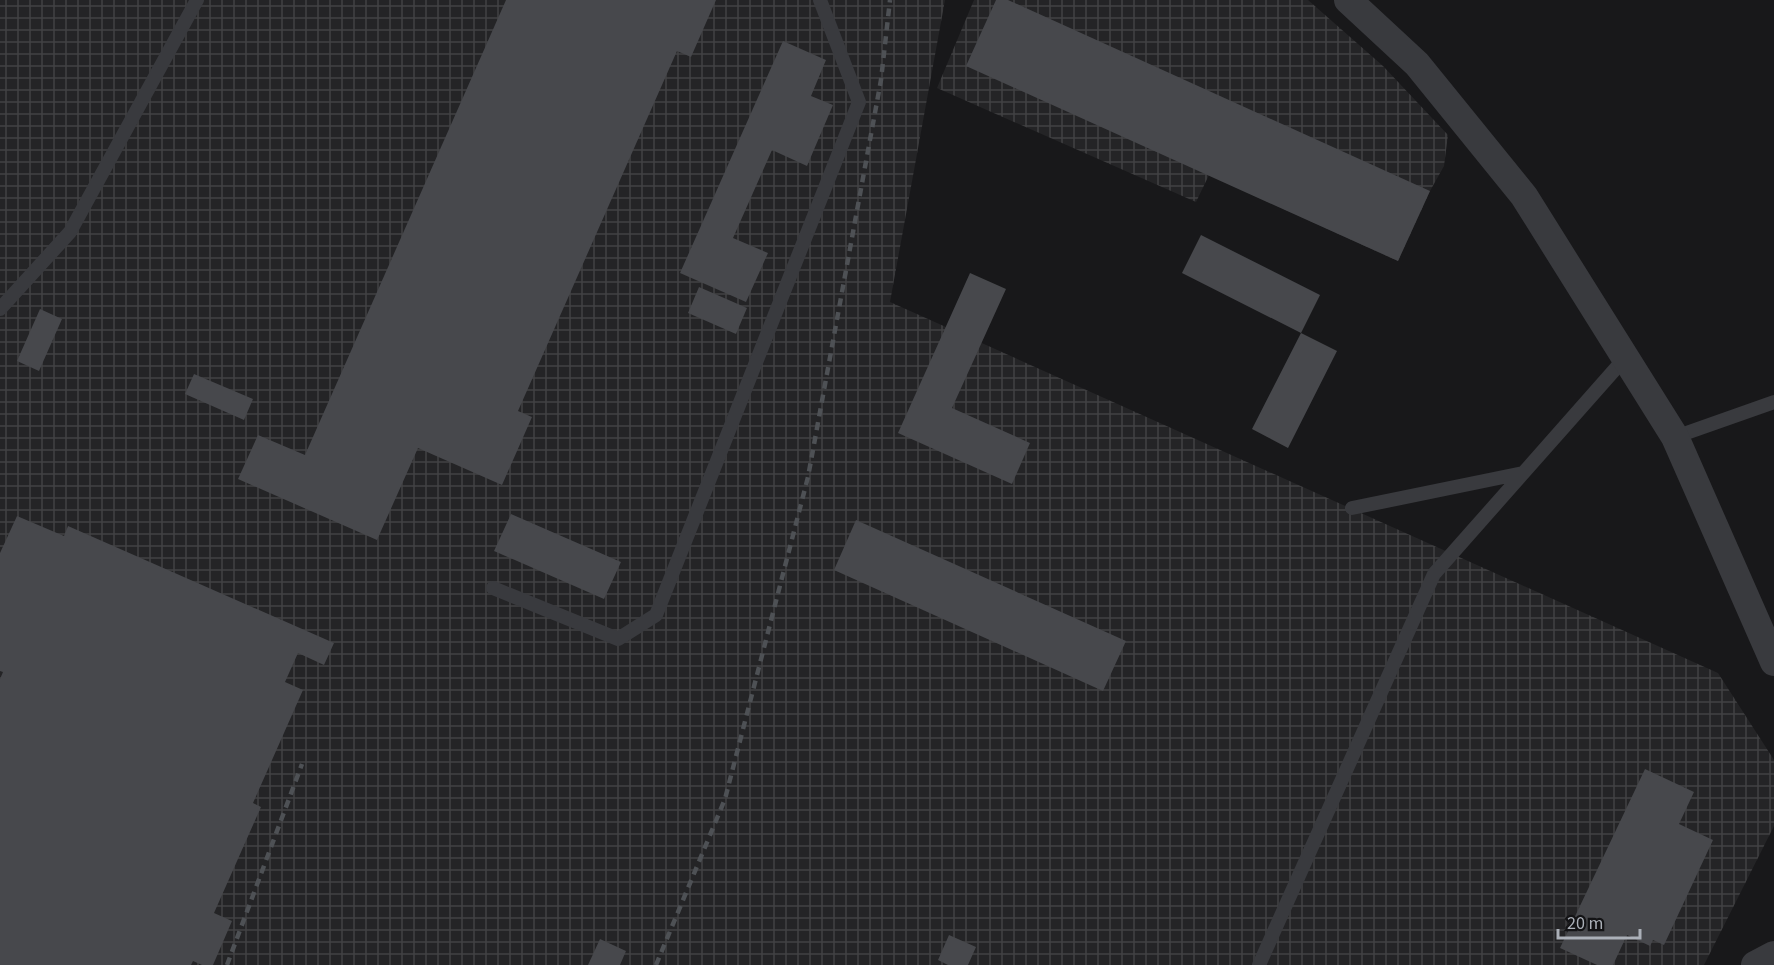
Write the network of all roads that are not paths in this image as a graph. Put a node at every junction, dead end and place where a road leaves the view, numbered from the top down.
1 (197, 0) edge
2 (820, 0) edge
3 (1348, 0) edge
4 (0, 309) edge
5 (1625, 358) junction
6 (1774, 402) edge
7 (1675, 437) junction
8 (1523, 473) junction
9 (1352, 508) dead end
10 (493, 588) dead end
11 (1774, 662) edge
12 (1774, 955) edge
13 (1259, 965) edge
14 (1755, 965) edge

1 - 4 lane
2 - 10 lane
3 - 5 street
5 - 7 street
5 - 8 lane
6 - 7 lane
7 - 11 street
8 - 9 lane
8 - 13 lane
12 - 14 street

